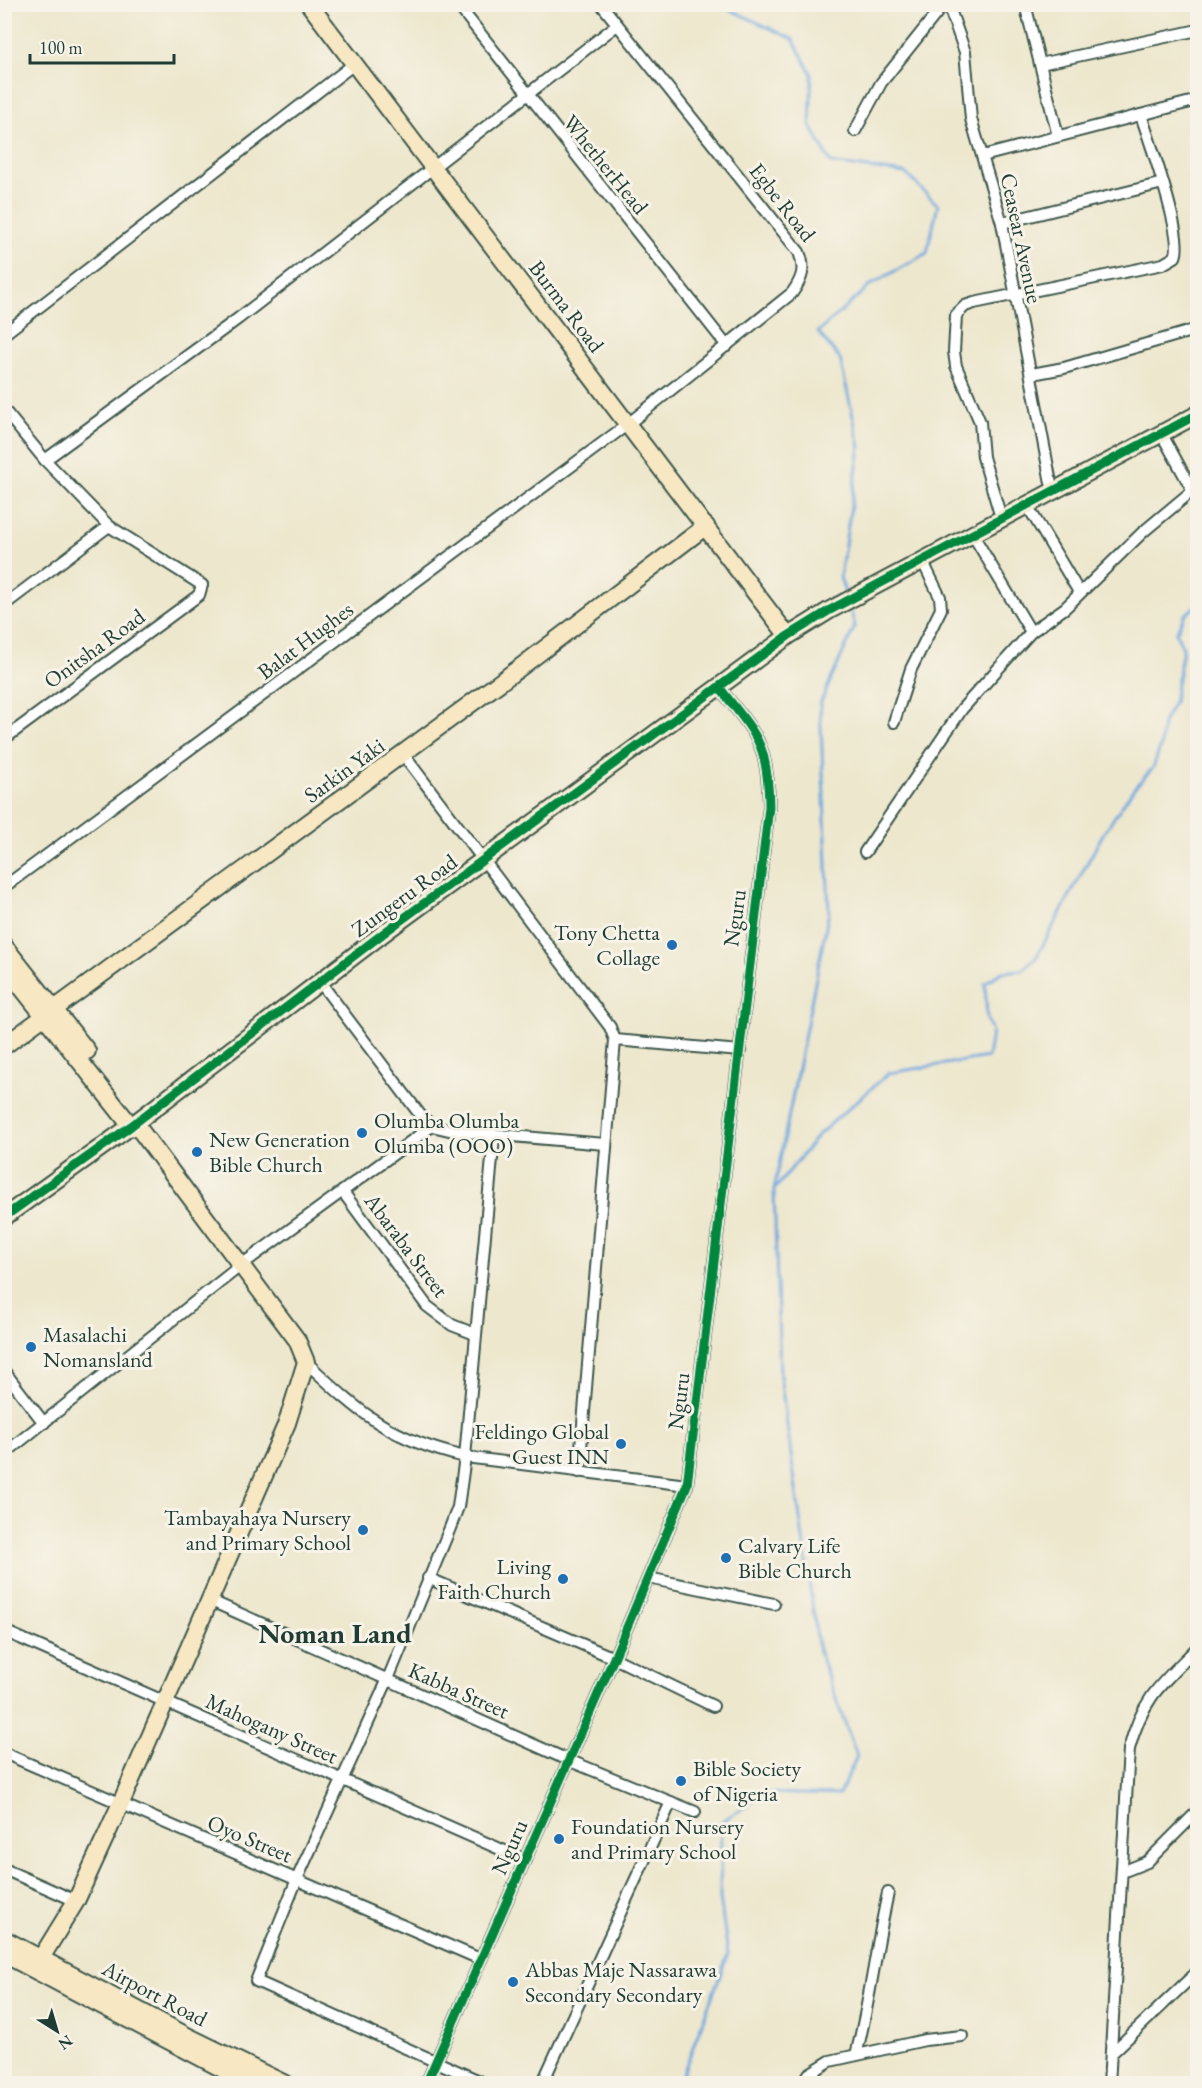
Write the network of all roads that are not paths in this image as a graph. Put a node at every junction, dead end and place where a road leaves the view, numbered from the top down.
1 (309, 4) edge
2 (457, 4) edge
3 (601, 4) edge
4 (946, 4) edge
5 (1025, 4) edge
6 (617, 25) junction
7 (1197, 30) edge
8 (354, 64) junction
9 (1040, 64) junction
10 (527, 95) junction
11 (1197, 100) edge
12 (1141, 115) junction
13 (855, 131) dead end
14 (1058, 136) junction
15 (983, 156) junction
16 (434, 169) junction
17 (1163, 183) junction
18 (1002, 223) junction
19 (1015, 297) junction
20 (1197, 329) edge
21 (4, 334) edge
22 (727, 346) junction
23 (1032, 374) junction
24 (1197, 404) edge
25 (4, 410) edge
26 (1197, 414) edge
27 (628, 424) junction
28 (1161, 434) junction
29 (45, 460) junction
30 (1051, 483) junction
31 (1195, 488) edge
32 (1027, 506) junction
33 (999, 511) junction
34 (109, 526) junction
35 (706, 526) junction
36 (973, 535) junction
37 (923, 562) junction
38 (1078, 592) junction
39 (849, 597) junction
40 (4, 605) edge
41 (785, 632) junction
42 (1031, 632) junction
43 (719, 687) junction
44 (894, 722) dead end
45 (4, 739) edge
46 (403, 754) junction
47 (865, 852) dead end
48 (482, 857) junction
49 (4, 887) edge
50 (4, 946) edge
51 (4, 965) edge
52 (320, 981) junction
53 (49, 1012) junction
54 (615, 1040) junction
55 (4, 1046) edge
56 (740, 1051) junction
57 (134, 1121) junction
58 (432, 1126) junction
59 (494, 1136) junction
60 (605, 1144) junction
61 (343, 1192) junction
62 (4, 1206) edge
63 (4, 1217) edge
64 (240, 1266) junction
65 (475, 1334) junction
66 (306, 1362) junction
67 (4, 1371) edge
68 (44, 1423) junction
69 (4, 1454) edge
70 (465, 1457) junction
71 (579, 1472) junction
72 (687, 1485) junction
73 (428, 1578) junction
74 (648, 1578) junction
75 (209, 1600) junction
76 (774, 1604) dead end
77 (4, 1631) edge
78 (1197, 1647) edge
79 (614, 1659) junction
80 (388, 1679) junction
81 (165, 1701) junction
82 (713, 1706) dead end
83 (4, 1753) edge
84 (568, 1760) junction
85 (342, 1781) junction
86 (671, 1802) junction
87 (122, 1803) junction
88 (1197, 1811) edge
89 (695, 1812) dead end
90 (525, 1860) junction
91 (4, 1869) edge
92 (1122, 1872) junction
93 (297, 1879) junction
94 (888, 1893) dead end
95 (76, 1901) junction
96 (4, 1939) edge
97 (4, 1954) edge
98 (41, 1958) junction
99 (480, 1959) junction
100 (1197, 1971) edge
101 (962, 2036) dead end
102 (1112, 2053) junction
103 (856, 2055) junction
104 (436, 2062) junction
105 (251, 2084) edge
106 (285, 2084) edge
107 (426, 2084) edge
108 (486, 2084) edge
109 (542, 2084) edge
110 (802, 2084) edge
111 (1109, 2084) edge

1 - 8 street, Burma Road
2 - 10 street, WhetherHead
3 - 6 street, Egbe Road
4 - 13 street
4 - 15 street, Ceasear Avenue
5 - 9 street
6 - 10 street
6 - 22 street, Egbe Road
7 - 9 street
8 - 16 street, Burma Road
8 - 21 street
9 - 14 street
10 - 16 street
10 - 22 street, WhetherHead
11 - 12 street
12 - 14 street
12 - 17 street
14 - 15 street
15 - 18 street, Ceasear Avenue
16 - 27 street, Burma Road
16 - 29 street
17 - 18 street
17 - 19 street
18 - 19 street, Ceasear Avenue
19 - 23 street, Ceasear Avenue
19 - 33 street
20 - 23 street
22 - 27 street, Egbe Road
23 - 30 street, Ceasear Avenue
24 - 30 street
25 - 29 street
26 - 28 street
27 - 35 street, Burma Road
27 - 49 street, Balat Hughes
28 - 31 street
28 - 32 street
29 - 34 street
30 - 33 street
31 - 38 street
32 - 36 street
32 - 38 street
33 - 39 street
34 - 40 street
34 - 45 street, Onitsha Road
35 - 41 street, Burma Road
35 - 46 street, Sarkin Yaki
36 - 37 street
36 - 42 street
37 - 39 street
37 - 44 street
38 - 42 street
39 - 41 street, Zungeru Road
41 - 43 street, Zungeru Road
41 - 48 street
42 - 47 street
43 - 48 street, Zungeru Road
43 - 56 street, Nguru
46 - 48 street
46 - 53 street, Sarkin Yaki
48 - 52 street, Zungeru Road
48 - 54 street
48 - 57 street
50 - 53 street
51 - 53 street
52 - 57 street, Zungeru Road
52 - 58 street
53 - 55 street, Sarkin Yaki
53 - 57 street
54 - 56 street
54 - 60 street
56 - 72 street, Nguru
57 - 62 street
57 - 63 street, Zungeru Road
57 - 64 street
58 - 59 street
58 - 61 street
59 - 60 street
59 - 65 street
60 - 71 street
61 - 64 street
61 - 65 street, Abaraba Street
64 - 66 street
64 - 68 street
65 - 70 street
66 - 70 street
66 - 75 street
67 - 68 street
68 - 69 street
70 - 71 street
70 - 73 street
71 - 72 street
72 - 74 street, Nguru
73 - 79 street
73 - 80 street
74 - 76 street
74 - 79 street, Nguru
75 - 80 street, Kabba Street
75 - 81 street
77 - 81 street, Mahogany Street
78 - 92 street
79 - 82 street
79 - 84 street, Nguru
80 - 84 street, Kabba Street
80 - 85 street
81 - 85 street, Mahogany Street
81 - 87 street
83 - 87 street, Oyo Street
84 - 86 street, Kabba Street
84 - 90 street, Nguru
85 - 90 street, Mahogany Street
85 - 93 street
86 - 89 street, Kabba Street
86 - 109 street
87 - 93 street, Oyo Street
87 - 95 street
88 - 92 street
90 - 99 street, Nguru
91 - 95 street
92 - 102 street
93 - 99 street, Oyo Street
93 - 104 street
94 - 103 street
95 - 98 street
96 - 98 street, Airport Road
97 - 105 street, Airport Road
98 - 106 street, Airport Road
99 - 104 street, Nguru
100 - 102 street
101 - 103 street
102 - 111 street
103 - 110 street
104 - 107 street, Nguru
104 - 108 street

